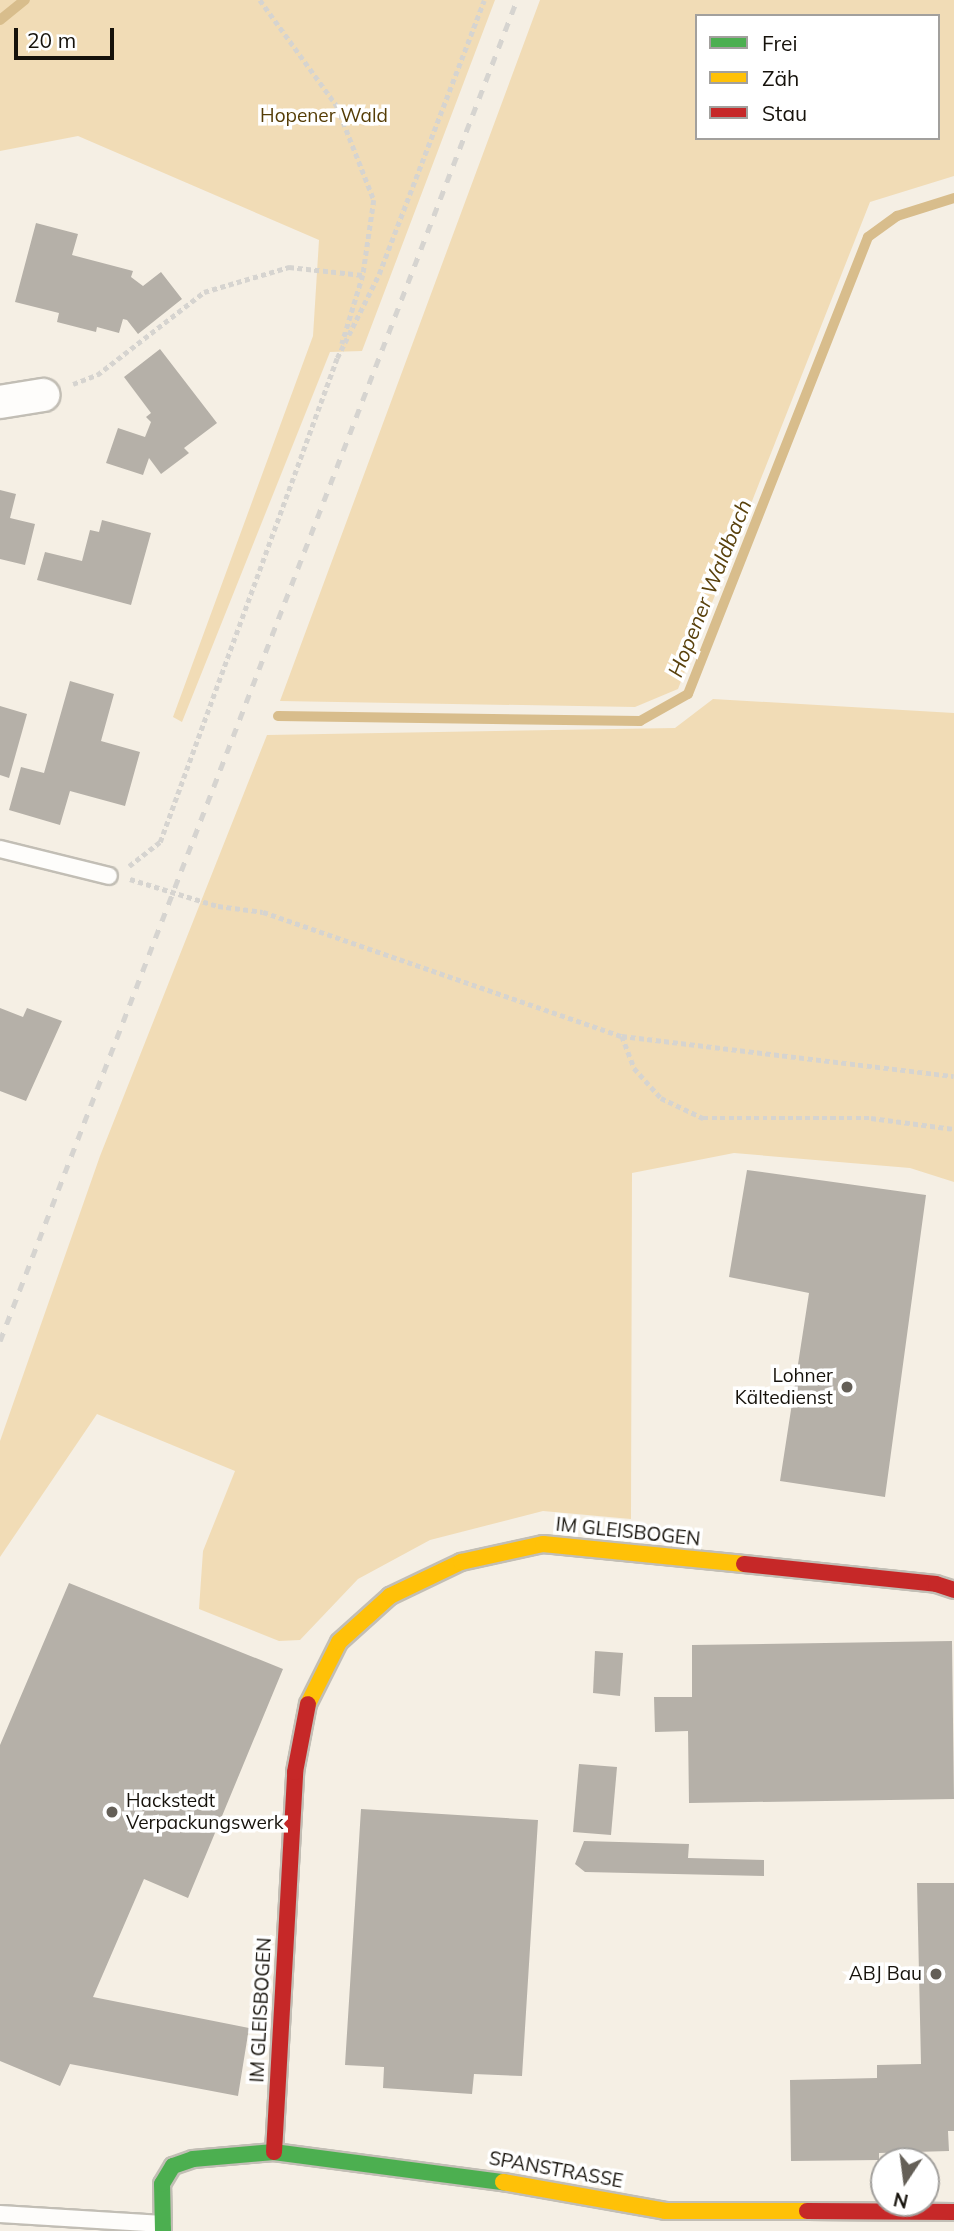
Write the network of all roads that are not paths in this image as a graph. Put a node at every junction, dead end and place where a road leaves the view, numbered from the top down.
1 (43, 395) road end
2 (0, 402) edge
3 (0, 849) edge
4 (109, 876) road end
5 (954, 1590) edge
6 (274, 2152) junction
7 (954, 2213) edge
8 (0, 2214) edge
9 (163, 2228) edge

1 - 2 street
3 - 4 lane
5 - 6 street, IM GLEISBOGEN
6 - 7 street, SPANSTRASSE
6 - 9 street, SPANSTRASSE
8 - 9 lane

